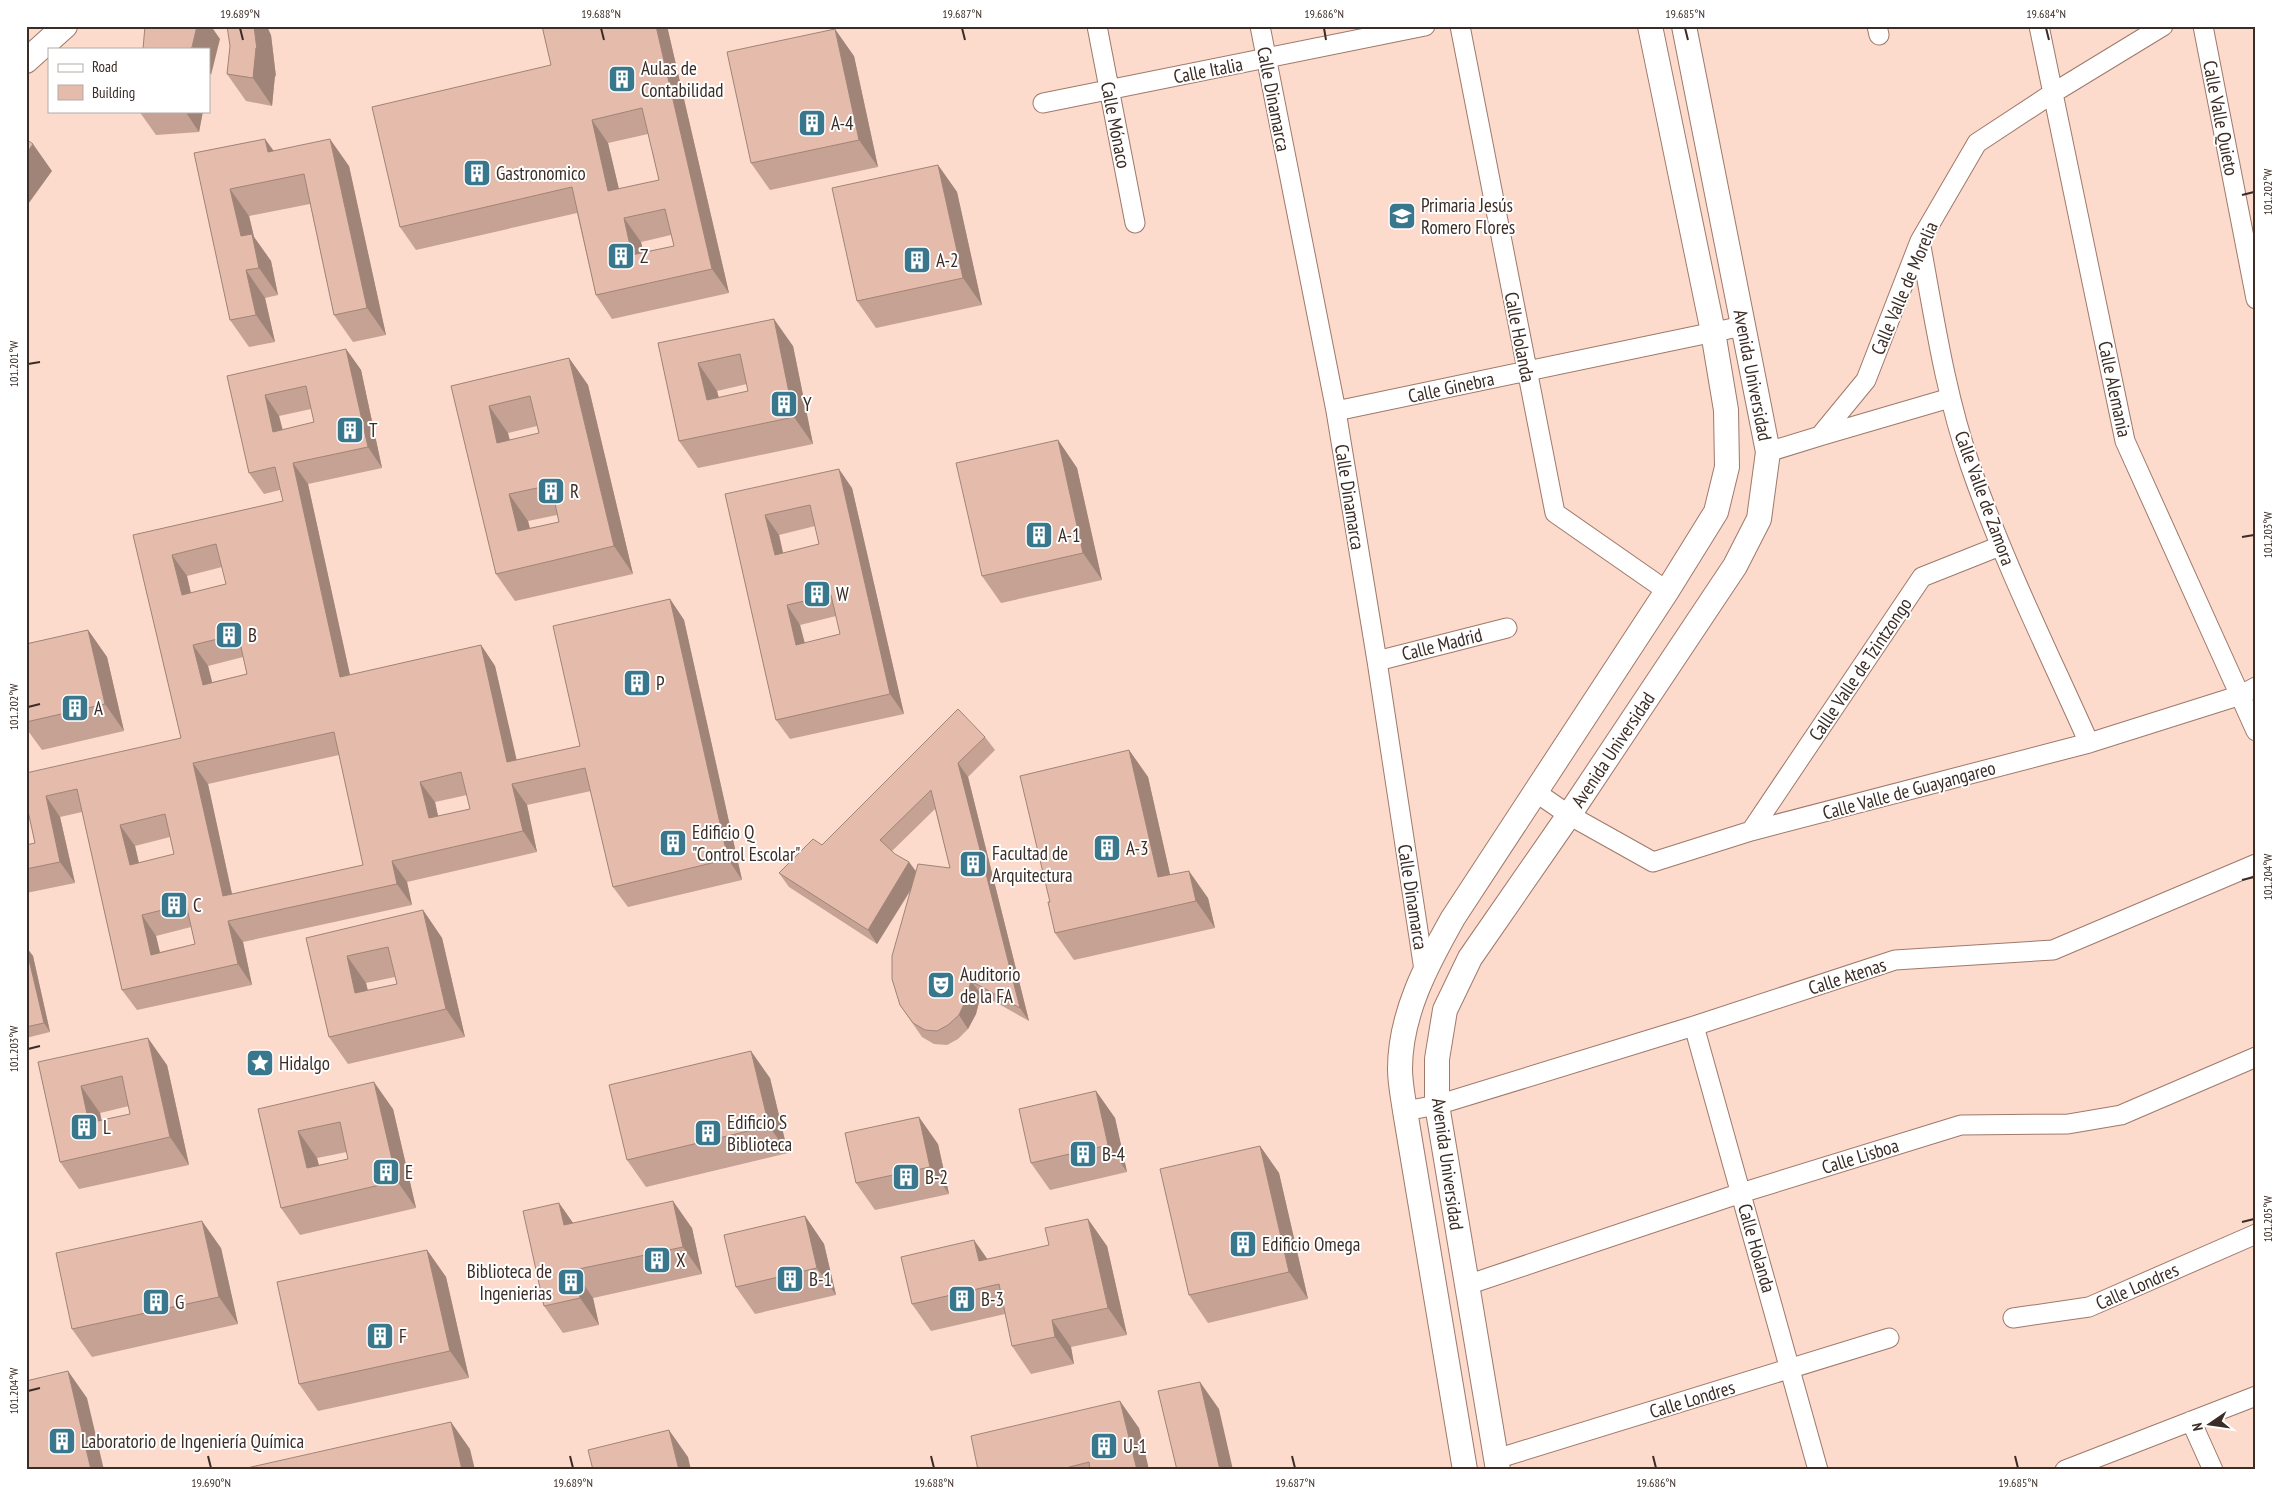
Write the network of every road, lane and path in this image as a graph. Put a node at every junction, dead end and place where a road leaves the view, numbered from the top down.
1 (65, 26) edge
2 (1097, 26) edge
3 (1260, 26) edge
4 (1425, 26) edge
5 (1460, 26) edge
6 (1650, 26) edge
7 (1684, 26) edge
8 (2039, 26) edge
9 (2163, 26) edge
10 (2203, 26) edge
11 (1266, 58) junction
12 (26, 61) edge
13 (1109, 90) junction
14 (2053, 93) junction
15 (1043, 103) dead end
16 (1135, 223) dead end
17 (1920, 241) junction
18 (2256, 299) edge
19 (1743, 326) junction
20 (1712, 332) junction
21 (1527, 371) junction
22 (1950, 398) junction
23 (1336, 411) junction
24 (1820, 436) junction
25 (1768, 452) junction
26 (2000, 546) junction
27 (1667, 591) junction
28 (1507, 628) dead end
29 (1377, 660) junction
30 (2248, 691) edge
31 (2256, 732) edge
32 (2089, 743) junction
33 (1534, 792) junction
34 (1569, 815) junction
35 (1751, 831) junction
36 (2256, 864) edge
37 (1424, 970) junction
38 (1694, 1026) junction
39 (2256, 1057) edge
40 (1437, 1105) junction
41 (1405, 1111) junction
42 (1742, 1193) junction
43 (2256, 1234) edge
44 (1467, 1285) junction
45 (2013, 1318) dead end
46 (1889, 1338) dead end
47 (1791, 1368) junction
48 (2256, 1396) edge
49 (2191, 1421) junction
50 (1508, 1463) edge
51 (2076, 1468) edge
52 (1465, 1470) edge
53 (1818, 1470) edge
54 (2212, 1470) edge

1 - 12 street
2 - 13 street, Calle Mónaco
3 - 11 street, Calle Dinamarca
4 - 11 street, Calle Italia
5 - 21 street, Calle Holanda
6 - 20 street, Avenida Universidad
7 - 19 street, Avenida Universidad
8 - 14 street, Calle Alemania
9 - 14 street, Calle Valle de Morelia
10 - 18 street, Calle Valle Quieto
11 - 13 street, Calle Italia
11 - 23 street, Calle Dinamarca
13 - 15 street, Calle Italia
13 - 16 street, Calle Mónaco
14 - 17 street, Calle Valle de Morelia
14 - 30 street, Calle Alemania
17 - 22 street, Calle Valle de Zamora
17 - 24 street, Calle Valle de Morelia
19 - 20 street, Calle Ginebra
19 - 25 street, Avenida Universidad
20 - 21 street, Calle Ginebra
20 - 27 street, Avenida Universidad
21 - 23 street, Calle Ginebra
21 - 27 street, Calle Holanda
22 - 24 street
22 - 26 street, Calle Valle de Zamora
23 - 29 street, Calle Dinamarca
24 - 25 street
25 - 34 street, Avenida Universidad
26 - 32 street, Calle Valle de Zamora
26 - 35 street, Callle Valle de Tzintzongo
27 - 33 street, Avenida Universidad
28 - 29 street, Calle Madrid
29 - 37 street, Calle Dinamarca
30 - 31 street, Calle Alemania
30 - 32 street, Calle Valle de Guayangareo
32 - 35 street, Calle Valle de Guayangareo
33 - 34 street, Calle Valle de Guayangareo
33 - 37 street, Avenida Universidad
34 - 35 street, Calle Valle de Guayangareo
34 - 40 street, Avenida Universidad
36 - 38 street, Calle Atenas
37 - 41 street, Avenida Universidad
38 - 40 street, Calle Atenas
38 - 42 street, Calle Holanda
39 - 42 street, Calle Lisboa
40 - 41 street, Calle Atenas
40 - 44 street, Avenida Universidad
41 - 52 street, Avenida Universidad
42 - 44 street, Calle Lisboa
42 - 47 street, Calle Holanda
43 - 45 street, Calle Londres
44 - 50 street, Avenida Universidad
46 - 47 street, Calle Londres
47 - 50 street, Calle Londres
47 - 53 street, Calle Holanda
48 - 49 street
49 - 51 street
49 - 54 street

